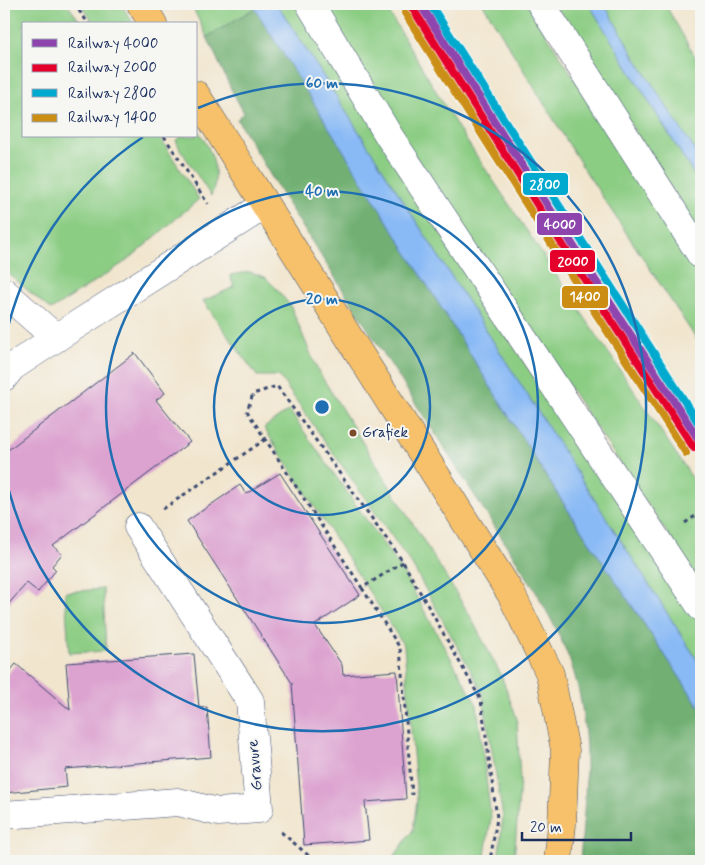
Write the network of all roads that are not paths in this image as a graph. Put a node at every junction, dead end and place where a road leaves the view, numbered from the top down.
1 (141, 4) edge
2 (310, 4) edge
3 (541, 4) edge
4 (152, 22) edge
5 (198, 98) edge
6 (265, 205) junction
7 (701, 255) edge
8 (4, 292) edge
9 (56, 338) junction
10 (4, 377) edge
11 (138, 527) road end
12 (701, 607) edge
13 (4, 815) edge
14 (558, 861) edge

1 - 4 main road
2 - 12 street
3 - 7 street
5 - 6 main road
6 - 9 street
6 - 14 main road
8 - 9 street
9 - 10 street
11 - 13 street, Gravure

